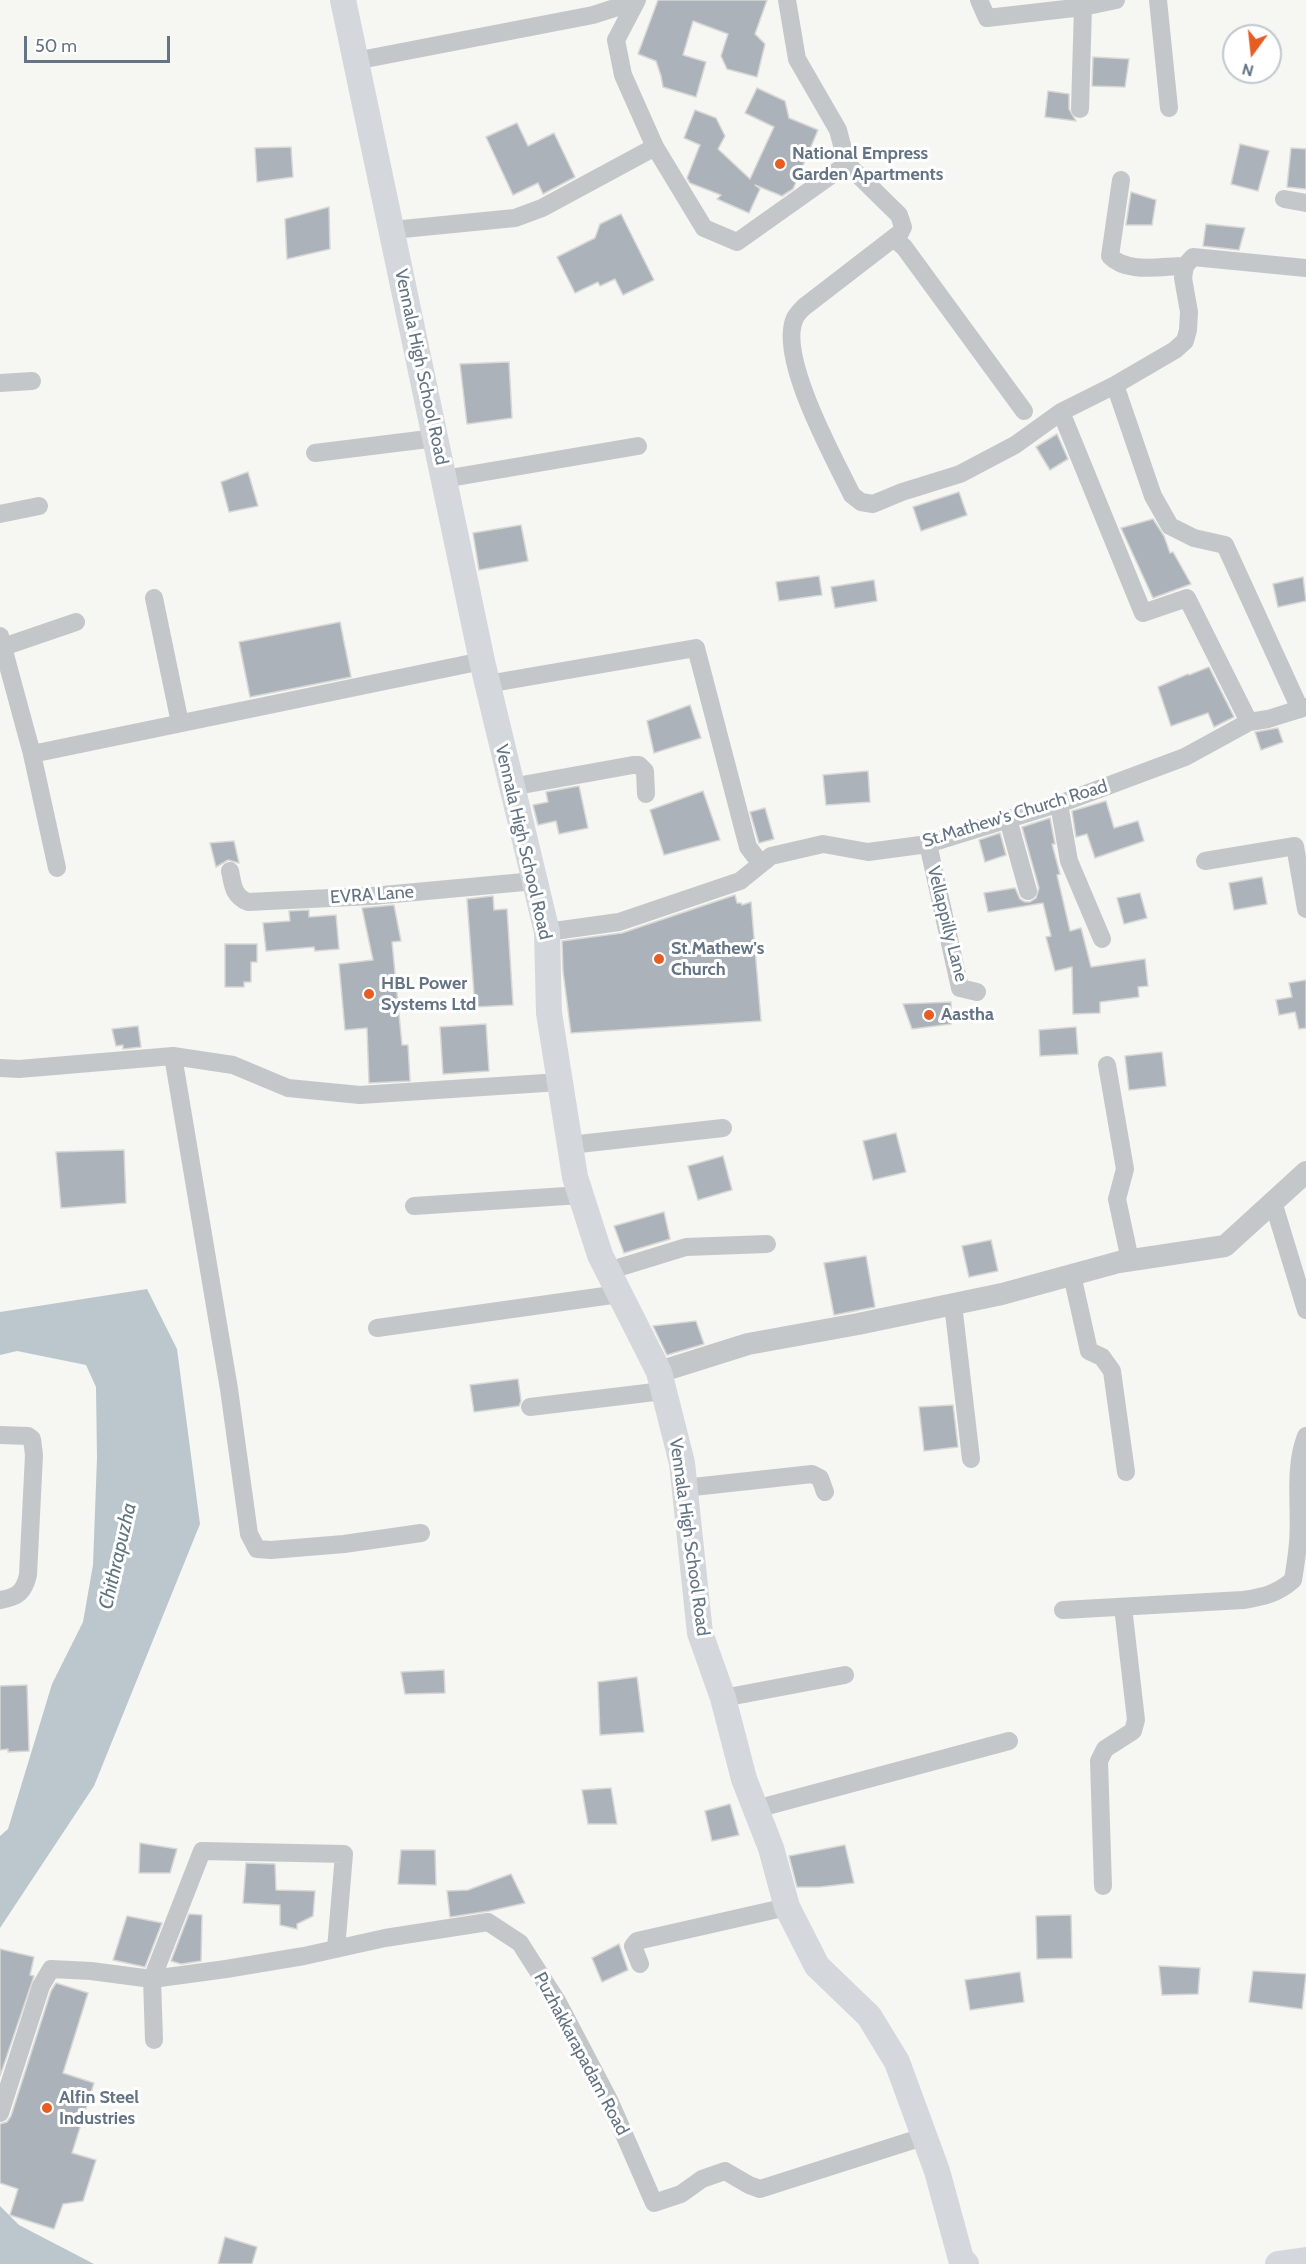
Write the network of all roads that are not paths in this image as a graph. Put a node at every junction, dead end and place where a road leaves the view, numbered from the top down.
1 (343, 0) edge
2 (619, 0) edge
3 (637, 0) edge
4 (787, 0) edge
5 (979, 0) edge
6 (1116, 0) edge
7 (1158, 0) edge
8 (1083, 7) junction
9 (355, 61) junction
10 (1169, 108) dead end
11 (1080, 109) dead end
12 (656, 147) junction
13 (847, 164) junction
14 (1121, 180) dead end
15 (1284, 199) dead end
16 (1306, 202) edge
17 (392, 230) junction
18 (893, 238) junction
19 (1185, 266) junction
20 (1306, 268) edge
21 (32, 381) dead end
22 (0, 383) edge
23 (1115, 385) junction
24 (1024, 411) dead end
25 (1061, 412) junction
26 (436, 438) junction
27 (638, 446) dead end
28 (315, 453) dead end
29 (444, 479) junction
30 (39, 506) dead end
31 (0, 514) edge
32 (154, 598) dead end
33 (76, 622) dead end
34 (1, 641) edge
35 (484, 673) junction
36 (1303, 708) edge
37 (1249, 722) junction
38 (180, 723) junction
39 (32, 754) junction
40 (511, 787) junction
41 (646, 794) dead end
42 (1059, 804) junction
43 (1008, 819) junction
44 (928, 844) junction
45 (1205, 861) dead end
46 (761, 864) junction
47 (57, 868) dead end
48 (230, 871) dead end
49 (535, 881) junction
50 (1028, 891) dead end
51 (1306, 909) edge
52 (547, 932) junction
53 (1102, 939) dead end
54 (977, 992) dead end
55 (173, 1056) junction
56 (1107, 1065) dead end
57 (0, 1068) edge
58 (560, 1082) junction
59 (723, 1128) dead end
60 (570, 1145) junction
61 (1306, 1172) edge
62 (581, 1195) junction
63 (1273, 1202) junction
64 (414, 1206) dead end
65 (767, 1244) dead end
66 (1130, 1260) junction
67 (608, 1271) junction
68 (1072, 1275) junction
69 (619, 1294) junction
70 (953, 1304) junction
71 (1306, 1310) edge
72 (377, 1328) dead end
73 (661, 1381) junction
74 (530, 1407) dead end
75 (0, 1435) edge
76 (1306, 1436) edge
77 (971, 1459) dead end
78 (1126, 1473) dead end
79 (684, 1488) junction
80 (825, 1492) dead end
81 (421, 1533) dead end
82 (0, 1600) edge
83 (1123, 1607) junction
84 (1063, 1610) dead end
85 (845, 1675) dead end
86 (723, 1698) junction
87 (1009, 1741) dead end
88 (756, 1809) junction
89 (1103, 1886) dead end
90 (787, 1907) junction
91 (336, 1949) junction
92 (640, 1964) dead end
93 (152, 1979) junction
94 (154, 2040) dead end
95 (0, 2114) edge
96 (926, 2136) junction
97 (1306, 2259) edge
98 (966, 2264) edge
99 (1278, 2264) edge

1 - 9 main road, Vennala High School Road
2 - 9 street
3 - 12 street
4 - 13 street
5 - 8 street
6 - 8 street
7 - 10 street
8 - 11 street
9 - 17 main road, Vennala High School Road
12 - 13 street
12 - 17 street
13 - 18 street
14 - 19 street
15 - 16 street
17 - 26 main road, Vennala High School Road
18 - 24 street
18 - 25 street
19 - 20 street
19 - 23 street
21 - 22 street
23 - 25 street
23 - 36 street
25 - 37 street
26 - 28 street
26 - 29 main road, Vennala High School Road
27 - 29 street
29 - 35 main road, Vennala High School Road
30 - 31 street
32 - 38 street
33 - 34 street
34 - 39 street
35 - 38 street
35 - 40 main road, Vennala High School Road
35 - 46 street
36 - 37 street, St.Mathew's Church Road
37 - 42 street, St.Mathew's Church Road
38 - 39 street
39 - 47 street
40 - 41 street
40 - 49 main road, Vennala High School Road
42 - 43 street, St.Mathew's Church Road
42 - 53 street
43 - 44 street, St.Mathew's Church Road
43 - 50 street
44 - 46 street, St.Mathew's Church Road
44 - 54 street, Vellappilly Lane
45 - 51 street
46 - 52 street, St.Mathew's Church Road
48 - 49 street, EVRA Lane
49 - 52 main road, Vennala High School Road
52 - 58 main road, Vennala High School Road
55 - 57 street
55 - 58 street
55 - 81 street
56 - 66 street
58 - 60 main road, Vennala High School Road
59 - 60 street
60 - 62 main road, Vennala High School Road
61 - 63 street
62 - 64 street
62 - 67 main road, Vennala High School Road
63 - 66 street
63 - 71 street
65 - 67 street
66 - 68 street
67 - 69 main road, Vennala High School Road
68 - 70 street
68 - 78 street
69 - 72 street
69 - 73 main road, Vennala High School Road
70 - 73 street
70 - 77 street
73 - 74 street
73 - 79 main road, Vennala High School Road
75 - 82 street
76 - 83 street
79 - 80 street
79 - 86 main road, Vennala High School Road
83 - 84 street
83 - 89 street
85 - 86 street
86 - 88 main road, Vennala High School Road
87 - 88 street
88 - 90 main road, Vennala High School Road
90 - 92 street
90 - 96 main road, Vennala High School Road
91 - 93 street, Puzhakkarapadam Road
91 - 93 street
91 - 96 street, Puzhakkarapadam Road
93 - 94 street
93 - 95 street, Puzhakkarapadam Road
96 - 98 main road, Vennala High School Road
97 - 99 main road

